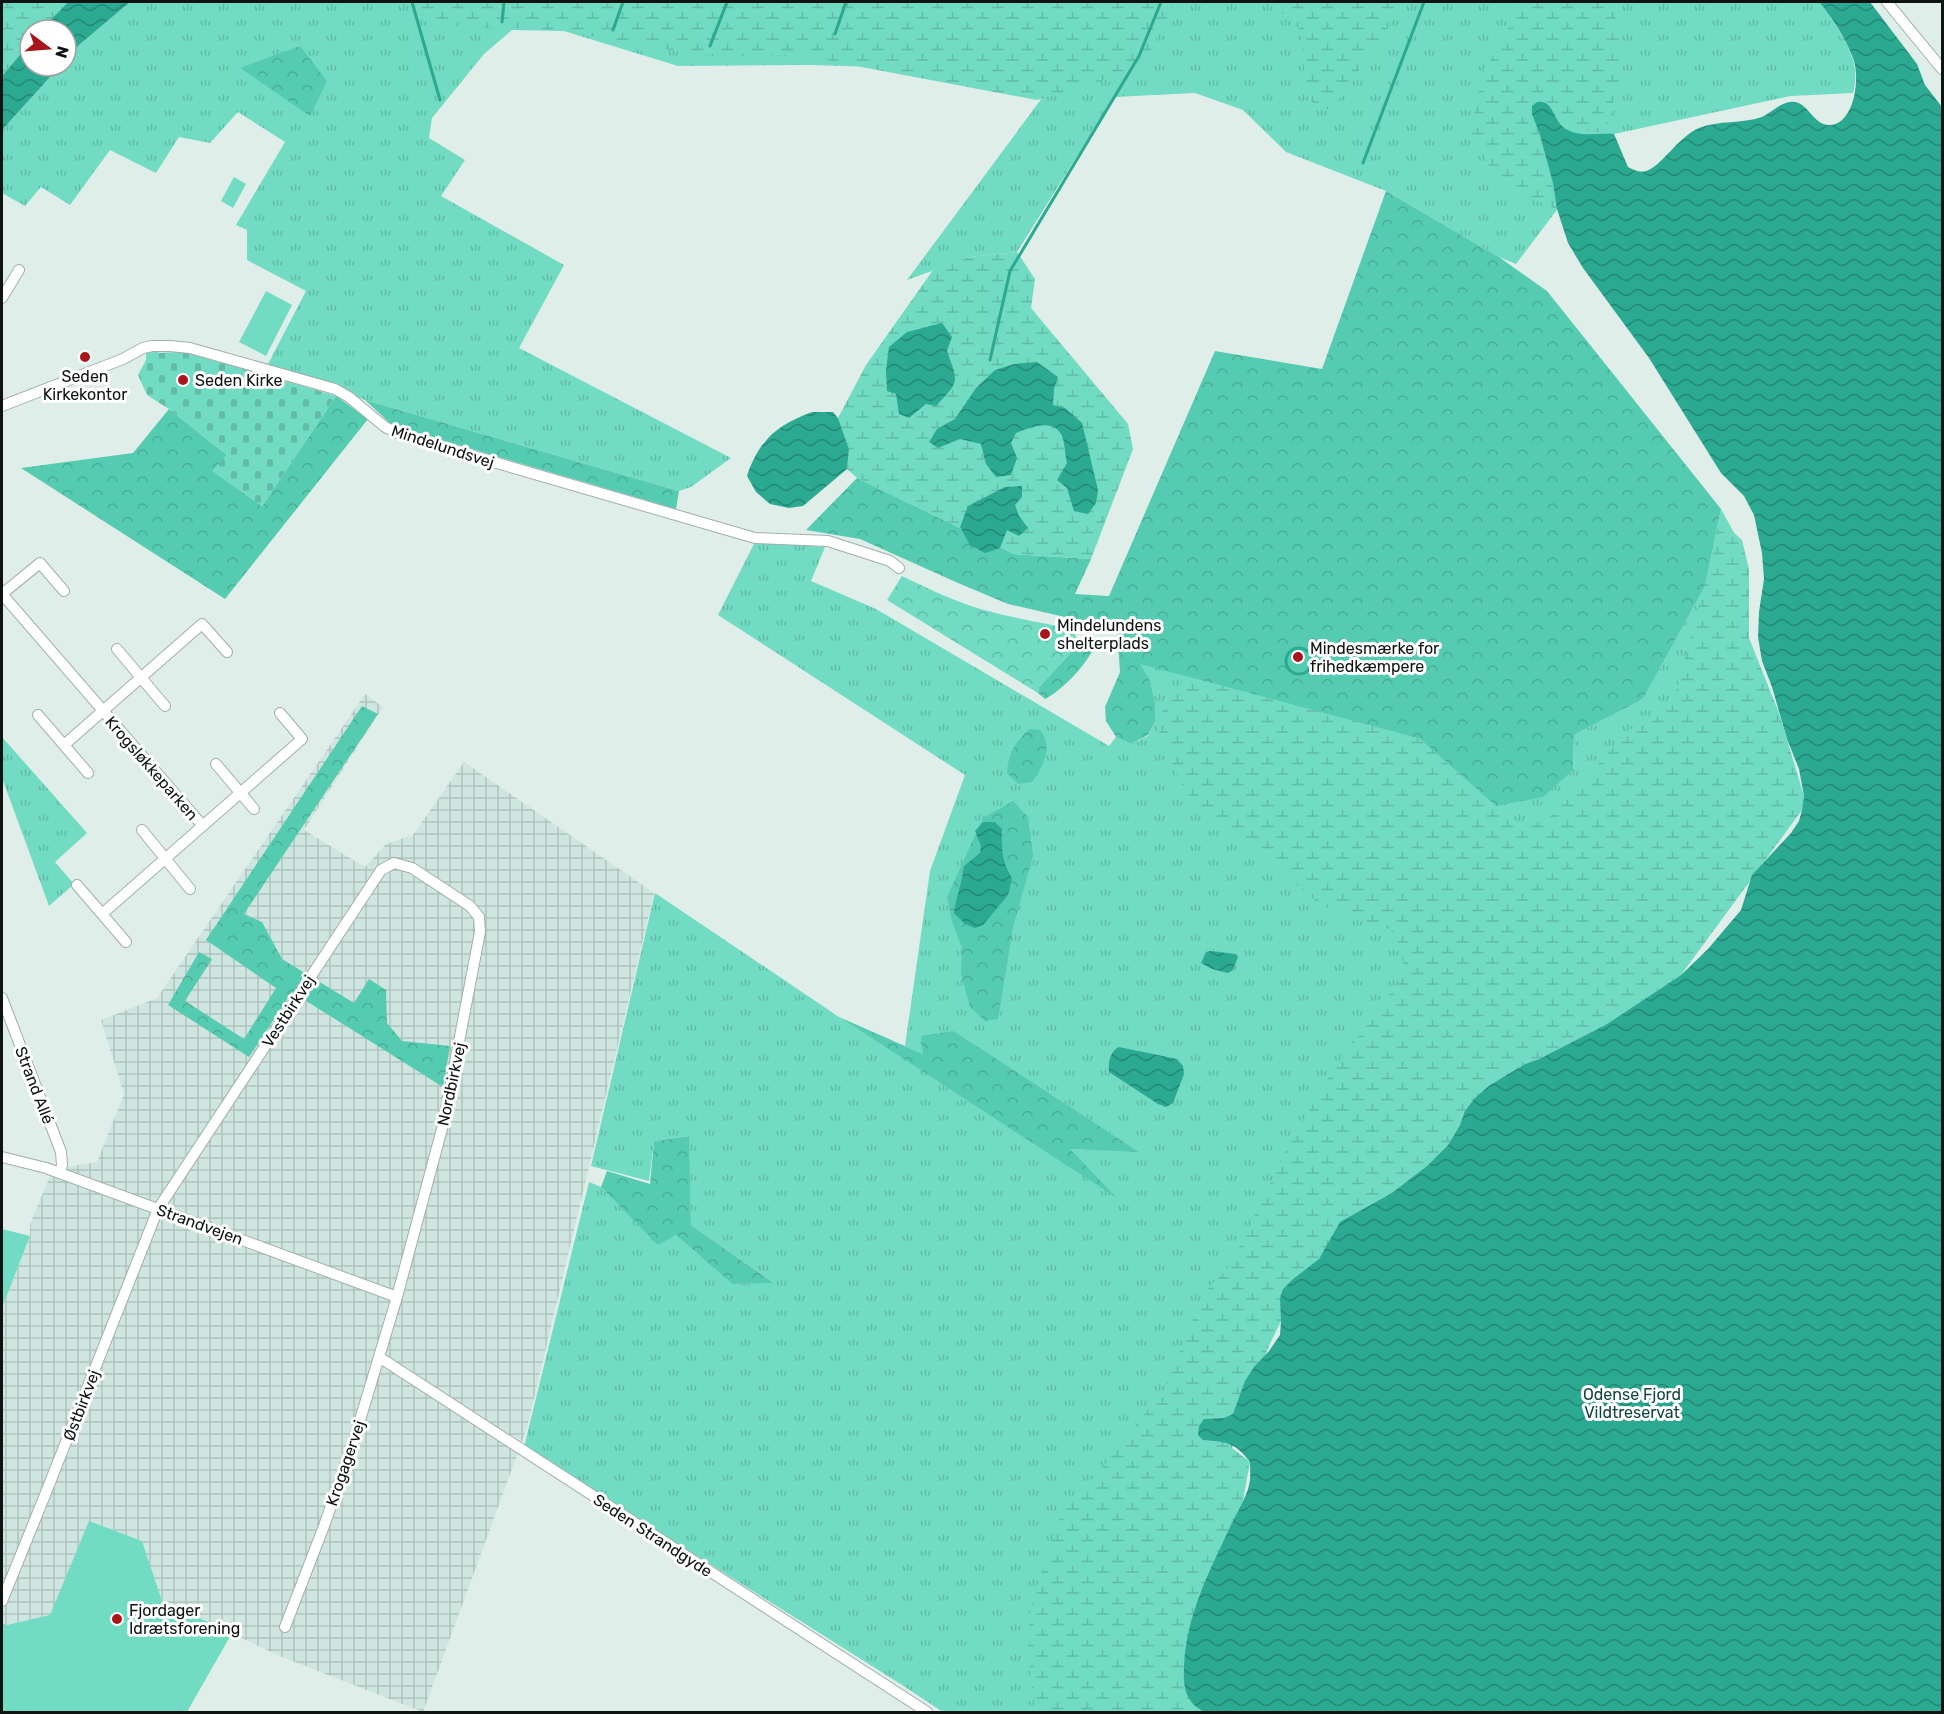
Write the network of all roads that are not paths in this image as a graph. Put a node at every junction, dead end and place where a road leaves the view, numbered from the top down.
1 (1887, 2) edge
2 (1940, 64) edge
3 (19, 270) dead end
4 (2, 298) edge
5 (2, 406) edge
6 (899, 568) dead end
7 (64, 591) dead end
8 (2, 594) edge
9 (117, 649) dead end
10 (227, 652) dead end
11 (140, 677) junction
12 (165, 706) dead end
13 (103, 710) junction
14 (280, 713) dead end
15 (38, 715) dead end
16 (63, 745) junction
17 (216, 764) dead end
18 (88, 773) dead end
19 (240, 792) junction
20 (254, 809) dead end
21 (202, 825) junction
22 (142, 830) dead end
23 (165, 858) junction
24 (77, 885) dead end
25 (441, 886) joint
26 (190, 889) dead end
27 (102, 914) junction
28 (126, 942) dead end
29 (2, 998) edge
30 (2, 1157) edge
31 (60, 1173) junction
32 (158, 1209) junction
33 (397, 1297) junction
34 (379, 1357) junction
35 (2, 1601) edge
36 (285, 1627) dead end
37 (927, 1713) edge

1 - 2 street
3 - 4 street
5 - 6 street, Mindelundsvej
7 - 8 street, Krogsløkkeparken
8 - 13 street, Krogsløkkeparken
9 - 11 street
10 - 11 street, Krogsløkkeparken
11 - 12 street
11 - 13 street, Krogsløkkeparken
13 - 16 street, Krogsløkkeparken
13 - 21 street, Krogsløkkeparken
14 - 19 street, Krogsløkkeparken
15 - 16 street
16 - 18 street
17 - 19 street
19 - 20 street
19 - 21 street, Krogsløkkeparken
21 - 23 street, Krogsløkkeparken
22 - 23 street
23 - 26 street
23 - 27 street, Krogsløkkeparken
24 - 27 street
25 - 32 street, Vestbirkvej
25 - 33 street, Nordbirkvej
27 - 28 street
29 - 31 street, Strand Allé
30 - 31 street, Strandvejen
31 - 32 street, Strandvejen
32 - 33 street, Strandvejen
32 - 35 street, Østbirkvej
33 - 34 street, Krogagervej
34 - 36 street, Krogagervej
34 - 37 street, Seden Strandgyde

